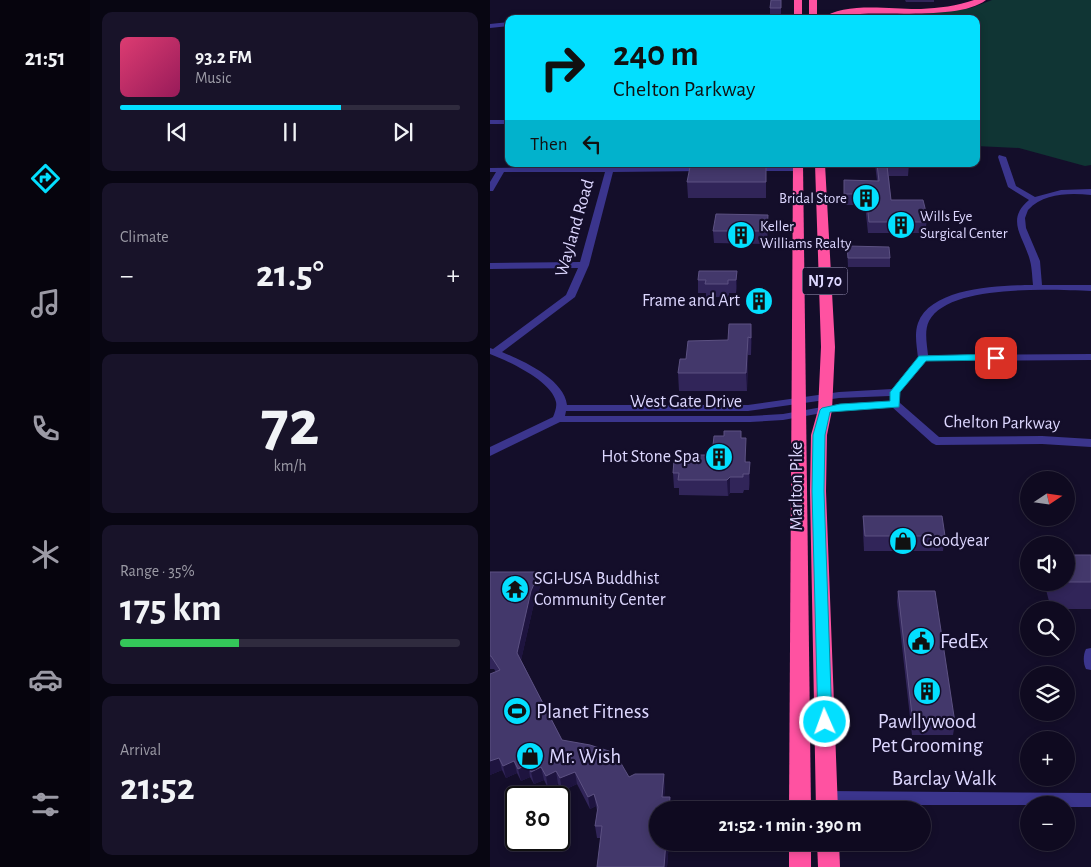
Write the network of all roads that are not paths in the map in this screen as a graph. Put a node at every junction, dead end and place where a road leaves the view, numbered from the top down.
1 (798, 0) edge
2 (812, 0) edge
3 (982, 0) edge
4 (798, 15) edge
5 (813, 15) edge
6 (834, 15) edge
7 (505, 24) edge
8 (490, 26) edge
9 (490, 122) edge
10 (505, 122) edge
11 (1002, 157) dead end
12 (583, 167) edge
13 (610, 167) edge
14 (645, 167) edge
15 (779, 167) edge
16 (798, 167) edge
17 (820, 167) edge
18 (714, 169) edge
19 (740, 169) edge
20 (490, 170) edge
21 (501, 170) junction
22 (490, 189) edge
23 (1091, 192) edge
24 (1035, 200) junction
25 (584, 265) junction
26 (490, 266) edge
27 (1038, 288) junction
28 (1091, 288) edge
29 (492, 352) edge
30 (1091, 357) edge
31 (923, 358) junction
32 (895, 398) junction
33 (812, 406) junction
34 (560, 413) junction
35 (1091, 443) edge
36 (490, 452) edge
37 (1091, 653) edge
38 (1091, 665) edge
39 (1091, 800) edge
40 (800, 801) edge
41 (827, 801) edge
42 (931, 802) edge
43 (800, 851) edge
44 (828, 851) edge
45 (800, 867) edge
46 (829, 867) edge

1 - 4 highway
2 - 5 highway
3 - 6 highway
7 - 8 street
9 - 10 street
11 - 24 street
12 - 21 street
13 - 25 street, Wayland Road
14 - 18 street
15 - 19 street
16 - 33 highway, Marlton Pike / NJ 70
17 - 33 highway, Marlton Pike / NJ 70
20 - 21 street
21 - 22 street
23 - 24 street
24 - 27 street
25 - 26 street
25 - 29 street, Wayland Road
27 - 28 street
27 - 31 street
29 - 34 street
30 - 31 street
31 - 32 street
32 - 33 street
32 - 35 street, Chelton Parkway
33 - 34 street, West Gate Drive
33 - 40 highway, Marlton Pike / NJ 70
33 - 41 highway, Marlton Pike / NJ 70
34 - 36 street
37 - 38 street
39 - 42 street, Barclay Walk
43 - 45 highway
44 - 46 highway

